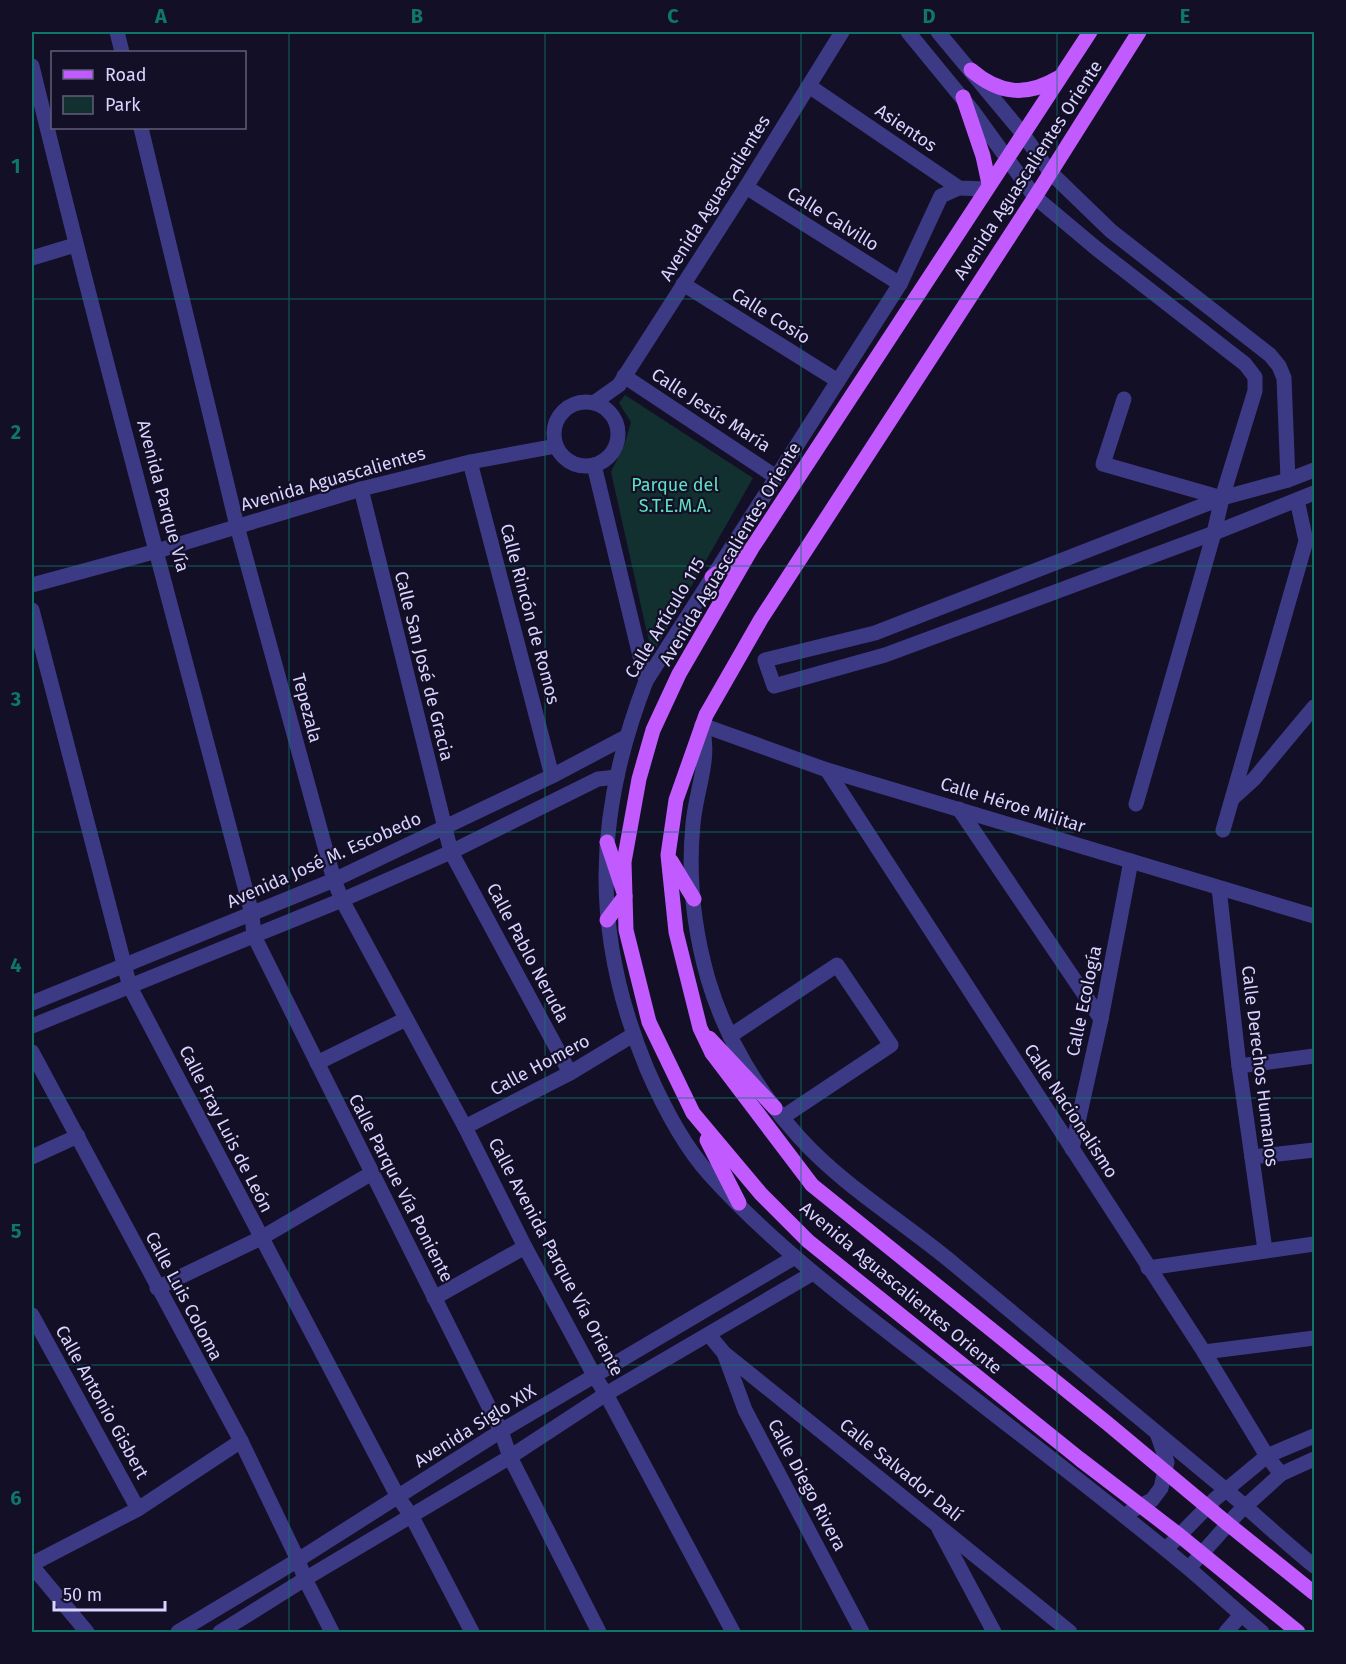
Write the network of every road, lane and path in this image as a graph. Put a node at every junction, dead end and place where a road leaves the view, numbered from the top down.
1 (117, 32) edge
2 (842, 32) edge
3 (908, 32) edge
4 (938, 32) edge
5 (1090, 32) edge
6 (1139, 32) edge
7 (122, 51) edge
8 (32, 66) edge
9 (971, 70) junction
10 (1061, 77) junction
11 (809, 86) junction
12 (963, 97) junction
13 (141, 129) edge
14 (1023, 134) junction
15 (1007, 157) junction
16 (1050, 172) junction
17 (988, 186) junction
18 (746, 187) junction
19 (959, 188) junction
20 (1035, 197) junction
21 (75, 245) junction
22 (32, 258) edge
23 (683, 284) junction
24 (900, 284) junction
25 (621, 381) junction
26 (838, 381) junction
27 (1124, 399) dead end
28 (595, 402) junction
29 (615, 417) junction
30 (556, 446) junction
31 (470, 462) junction
32 (594, 465) junction
33 (1314, 470) edge
34 (776, 477) junction
35 (1288, 480) junction
36 (361, 489) junction
37 (1314, 493) edge
38 (1222, 498) junction
39 (1297, 500) junction
40 (237, 526) junction
41 (1214, 533) junction
42 (752, 548) junction
43 (157, 551) junction
44 (712, 577) junction
45 (32, 585) edge
46 (32, 610) edge
47 (875, 633) junction
48 (885, 655) junction
49 (646, 681) junction
50 (1314, 707) edge
51 (702, 725) junction
52 (626, 737) junction
53 (827, 770) junction
54 (552, 776) junction
55 (616, 777) junction
56 (1233, 798) junction
57 (1136, 804) dead end
58 (959, 808) junction
59 (444, 828) junction
60 (1223, 830) dead end
61 (607, 842) junction
62 (451, 852) junction
63 (668, 855) junction
64 (1131, 861) junction
65 (334, 880) junction
66 (1219, 888) junction
67 (626, 896) junction
68 (694, 899) junction
69 (342, 900) junction
70 (252, 914) junction
71 (1314, 916) edge
72 (608, 920) junction
73 (254, 936) junction
74 (124, 965) junction
75 (130, 987) junction
76 (32, 1004) edge
77 (406, 1019) junction
78 (1101, 1019) junction
79 (32, 1026) edge
80 (700, 1028) junction
81 (633, 1035) junction
82 (730, 1036) junction
83 (32, 1052) edge
84 (1314, 1056) edge
85 (316, 1063) junction
86 (1239, 1066) junction
87 (570, 1073) junction
88 (779, 1112) junction
89 (693, 1113) junction
90 (465, 1127) junction
91 (78, 1136) junction
92 (1072, 1149) junction
93 (1314, 1150) edge
94 (32, 1157) edge
95 (1252, 1157) junction
96 (372, 1173) junction
97 (739, 1203) junction
98 (261, 1238) junction
99 (1314, 1244) edge
100 (525, 1247) junction
101 (1265, 1250) junction
102 (795, 1257) junction
103 (1148, 1268) junction
104 (813, 1273) junction
105 (157, 1288) junction
106 (434, 1298) junction
107 (32, 1315) edge
108 (709, 1335) junction
109 (1314, 1338) edge
110 (1204, 1352) junction
111 (724, 1353) junction
112 (595, 1377) junction
113 (606, 1394) junction
114 (501, 1431) junction
115 (1157, 1433) junction
116 (1314, 1436) edge
117 (241, 1441) junction
118 (1267, 1456) junction
119 (510, 1457) junction
120 (1314, 1460) edge
121 (1281, 1474) junction
122 (1226, 1490) junction
123 (398, 1497) junction
124 (1245, 1506) junction
125 (1114, 1508) junction
126 (138, 1509) junction
127 (412, 1516) junction
128 (936, 1522) junction
129 (1165, 1550) junction
130 (298, 1560) junction
131 (1311, 1560) edge
132 (32, 1565) edge
133 (1189, 1568) junction
134 (305, 1579) junction
135 (1314, 1593) edge
136 (1241, 1615) junction
137 (87, 1632) edge
138 (178, 1632) edge
139 (220, 1632) edge
140 (332, 1632) edge
141 (472, 1632) edge
142 (599, 1632) edge
143 (732, 1632) edge
144 (862, 1632) edge
145 (994, 1632) edge
146 (1070, 1632) edge
147 (1226, 1632) edge
148 (1262, 1632) edge
149 (1298, 1632) edge

1 - 7 street
2 - 11 street, Avenida Aguascalientes
3 - 12 street
4 - 9 street
5 - 10 main road, Avenida Aguascalientes Oriente
6 - 16 main road, Avenida Aguascalientes Oriente
8 - 21 street, Avenida Parque Vía
9 - 10 main road
9 - 14 street
10 - 14 main road, Avenida Aguascalientes Oriente
11 - 18 street, Avenida Aguascalientes
11 - 19 street, Asientos
12 - 15 street
12 - 17 main road
13 - 40 street
14 - 15 main road, Avenida Aguascalientes Oriente
14 - 16 street
15 - 17 main road, Avenida Aguascalientes Oriente
15 - 20 street
16 - 20 main road, Avenida Aguascalientes Oriente
16 - 35 street
17 - 19 street
17 - 42 main road, Avenida Aguascalientes Oriente
18 - 23 street, Avenida Aguascalientes
18 - 24 street, Calle Calvillo
19 - 24 street, Calle Artículo 115
20 - 38 street
20 - 51 main road, Avenida Aguascalientes Oriente
21 - 22 street
21 - 43 street, Avenida Parque Vía
23 - 25 street, Avenida Aguascalientes
23 - 26 street, Calle Cosío
24 - 26 street, Calle Artículo 115
25 - 28 street, Avenida Aguascalientes
25 - 29 street, Avenida Aguascalientes
25 - 34 street, Calle Jesús María
26 - 34 street, Calle Artículo 115
27 - 38 street
28 - 29 street
28 - 30 street
29 - 32 street
30 - 31 street, Avenida Aguascalientes
30 - 32 street
31 - 36 street, Avenida Aguascalientes
31 - 54 street, Calle Rincón de Romos
32 - 49 street
33 - 35 street
34 - 44 street, Calle Artículo 115
35 - 38 street
36 - 40 street, Avenida Aguascalientes
36 - 59 street, Calle San José de Gracia
37 - 39 street
38 - 41 street
38 - 47 street
39 - 41 street
39 - 56 street
40 - 43 street, Avenida Aguascalientes
40 - 65 street, Tepezala
41 - 48 street
41 - 57 street
42 - 44 main road
42 - 67 main road, Avenida Aguascalientes Oriente
43 - 45 street, Avenida Aguascalientes
43 - 70 street, Avenida Parque Vía
44 - 49 street, Calle Artículo 115
46 - 74 street, Calle Fray Luis de León
47 - 48 street
47 - 48 street
49 - 52 street, Calle Artículo 115
50 - 56 street
51 - 53 street, Calle Héroe Militar
51 - 63 main road, Avenida Aguascalientes Oriente
51 - 68 street
52 - 54 street, Avenida José M. Escobedo
52 - 55 street, Calle Artículo 115
53 - 58 street, Calle Héroe Militar
53 - 92 street, Calle Nacionalismo
54 - 59 street, Avenida José M. Escobedo
55 - 61 street, Calle Artículo 115
55 - 62 street
56 - 60 street
58 - 64 street, Calle Héroe Militar
58 - 78 street
59 - 62 street, Calle San José de Gracia
59 - 65 street, Avenida José M. Escobedo
61 - 67 main road
61 - 72 street, Calle Artículo 115
62 - 69 street
62 - 87 street, Calle Pablo Neruda
63 - 68 main road
63 - 80 main road, Avenida Aguascalientes Oriente
64 - 66 street, Calle Héroe Militar
64 - 78 street, Calle Ecología
65 - 69 street, Tepezala
65 - 70 street, Avenida José M. Escobedo
66 - 71 street, Calle Héroe Militar
66 - 86 street, Calle Derechos Humanos
67 - 72 main road
67 - 89 main road, Avenida Aguascalientes Oriente
68 - 82 street
69 - 73 street
69 - 77 street, Calle Avenida Parque Vía Oriente
70 - 73 street, Avenida Parque Vía
70 - 74 street, Avenida José M. Escobedo
72 - 81 street, Calle Artículo 115
73 - 75 street
73 - 85 street, Calle Parque Vía Poniente
74 - 75 street, Calle Fray Luis de León
74 - 76 street, Avenida José M. Escobedo
75 - 79 street
75 - 98 street, Calle Fray Luis de León
77 - 85 street
77 - 90 street, Calle Avenida Parque Vía Oriente
78 - 92 street, Calle Ecología
80 - 88 main road
80 - 135 main road, Avenida Aguascalientes Oriente, bridge
81 - 87 street, Calle Homero
81 - 97 street, Calle Artículo 115
82 - 88 street
82 - 88 street
83 - 91 street, Calle Luis Coloma
84 - 86 street
85 - 96 street, Calle Parque Vía Poniente
86 - 95 street, Calle Derechos Humanos
87 - 90 street, Calle Homero
88 - 115 street
89 - 97 main road
89 - 149 main road, Avenida Aguascalientes Oriente, bridge
90 - 100 street, Calle Avenida Parque Vía Oriente
91 - 94 street
91 - 105 street, Calle Luis Coloma
92 - 103 street, Calle Nacionalismo
93 - 95 street
95 - 101 street, Calle Derechos Humanos
96 - 98 street
96 - 106 street, Calle Parque Vía Poniente
97 - 102 street, Calle Artículo 115
98 - 105 street
98 - 123 street, Calle Fray Luis de León
99 - 101 street
100 - 106 street
100 - 112 street, Calle Avenida Parque Vía Oriente
101 - 103 street
102 - 104 street, Avenida Aguascalientes Oriente
102 - 112 street, Avenida Siglo XIX
103 - 110 street, Calle Nacionalismo
104 - 108 street
104 - 125 street, Avenida Aguascalientes Oriente
105 - 117 street, Calle Luis Coloma
106 - 114 street, Calle Parque Vía Poniente
107 - 126 street, Calle Antonio Gisbert
108 - 111 street, Calle Salvador Dalí
108 - 113 street
109 - 110 street
110 - 118 street, Calle Nacionalismo
111 - 128 street, Calle Salvador Dalí
111 - 144 street, Calle Diego Rivera
112 - 113 street, Calle Avenida Parque Vía Oriente
112 - 114 street, Avenida Siglo XIX
113 - 119 street
113 - 143 street, Calle Avenida Parque Vía Oriente
114 - 119 street, Calle Parque Vía Poniente
114 - 123 street, Avenida Siglo XIX
115 - 122 street
115 - 125 street
116 - 118 street
117 - 126 street
117 - 130 street, Calle Luis Coloma
118 - 121 street, Calle Nacionalismo
118 - 122 street
119 - 127 street
119 - 142 street, Calle Parque Vía Poniente
120 - 121 street
121 - 124 street
122 - 124 street
122 - 129 street
123 - 127 street, Calle Fray Luis de León
123 - 130 street, Avenida Siglo XIX
124 - 131 street
124 - 133 street
125 - 129 street, Avenida Aguascalientes Oriente
126 - 132 street
127 - 134 street
127 - 141 street, Calle Fray Luis de León
128 - 145 street
128 - 146 street, Calle Salvador Dalí
129 - 133 street, Avenida Aguascalientes Oriente
130 - 134 street, Calle Luis Coloma
130 - 138 street, Avenida Siglo XIX
132 - 137 street
133 - 136 street, Avenida Aguascalientes Oriente
134 - 139 street
134 - 140 street, Calle Luis Coloma
136 - 147 street
136 - 148 street, Avenida Aguascalientes Oriente

